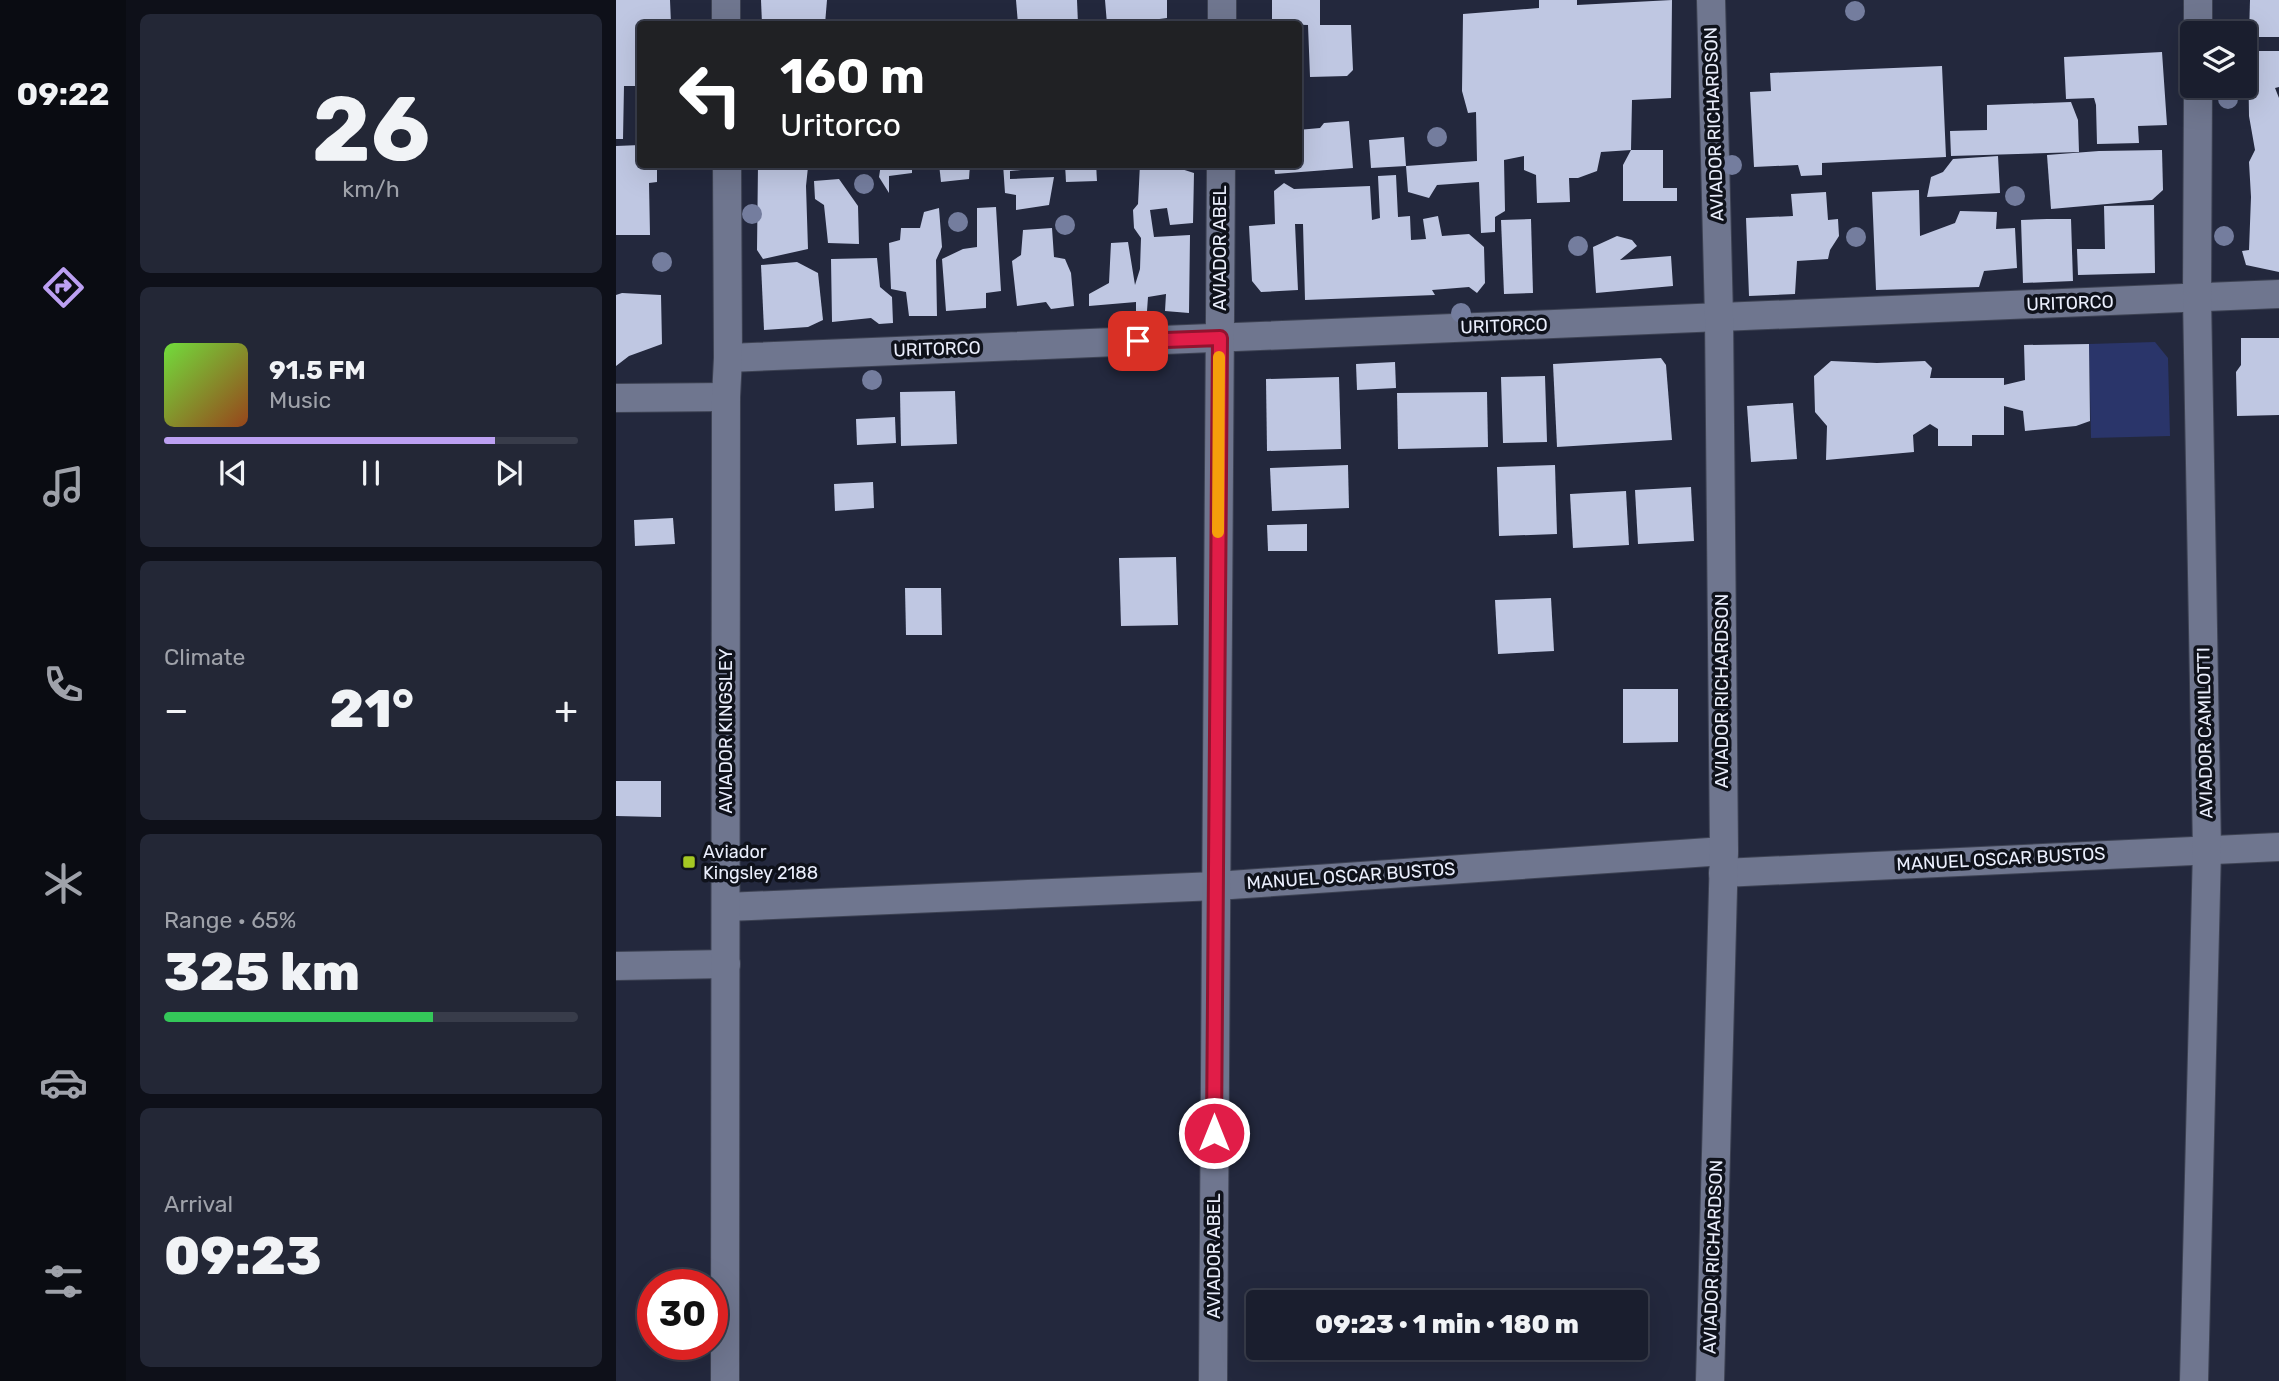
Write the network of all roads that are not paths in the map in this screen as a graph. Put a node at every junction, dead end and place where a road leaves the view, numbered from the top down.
1 (726, 0) edge
2 (1222, 0) edge
3 (1710, 0) edge
4 (2198, 0) edge
5 (726, 21) edge
6 (1222, 21) edge
7 (2198, 21) edge
8 (2198, 98) edge
9 (727, 168) edge
10 (1221, 168) edge
11 (2279, 294) edge
12 (2197, 298) junction
13 (1719, 317) junction
14 (1220, 338) junction
15 (728, 358) junction
16 (726, 397) junction
17 (616, 398) edge
18 (2279, 847) edge
19 (2207, 849) junction
20 (1723, 862) junction
21 (1216, 886) junction
22 (726, 907) junction
23 (726, 964) junction
24 (616, 966) edge
25 (725, 1381) edge
26 (1213, 1381) edge
27 (1710, 1381) edge
28 (2194, 1381) edge

1 - 5 street
2 - 6 street
3 - 13 street, AVIADOR RICHARDSON
4 - 7 street
8 - 12 street, AVIADOR CAMILOTTI
9 - 15 street, AVIADOR KINGSLEY
10 - 14 street, AVIADOR ABEL
11 - 12 street, URITORCO
12 - 13 street, URITORCO
12 - 19 street, AVIADOR CAMILOTTI
13 - 14 street, URITORCO
13 - 20 street, AVIADOR RICHARDSON
14 - 15 street, URITORCO
14 - 21 street, AVIADOR ABEL
15 - 16 street, AVIADOR KINGSLEY
16 - 17 street
16 - 22 street, AVIADOR KINGSLEY
18 - 19 street, MANUEL OSCAR BUSTOS
19 - 20 street, MANUEL OSCAR BUSTOS
19 - 28 street, AVIADOR CAMILOTTI
20 - 21 street, MANUEL OSCAR BUSTOS
20 - 27 street, AVIADOR RICHARDSON
21 - 22 street, MANUEL OSCAR BUSTOS
21 - 26 street, AVIADOR ABEL
22 - 23 street, AVIADOR KINGSLEY
23 - 24 street
23 - 25 street, AVIADOR KINGSLEY

